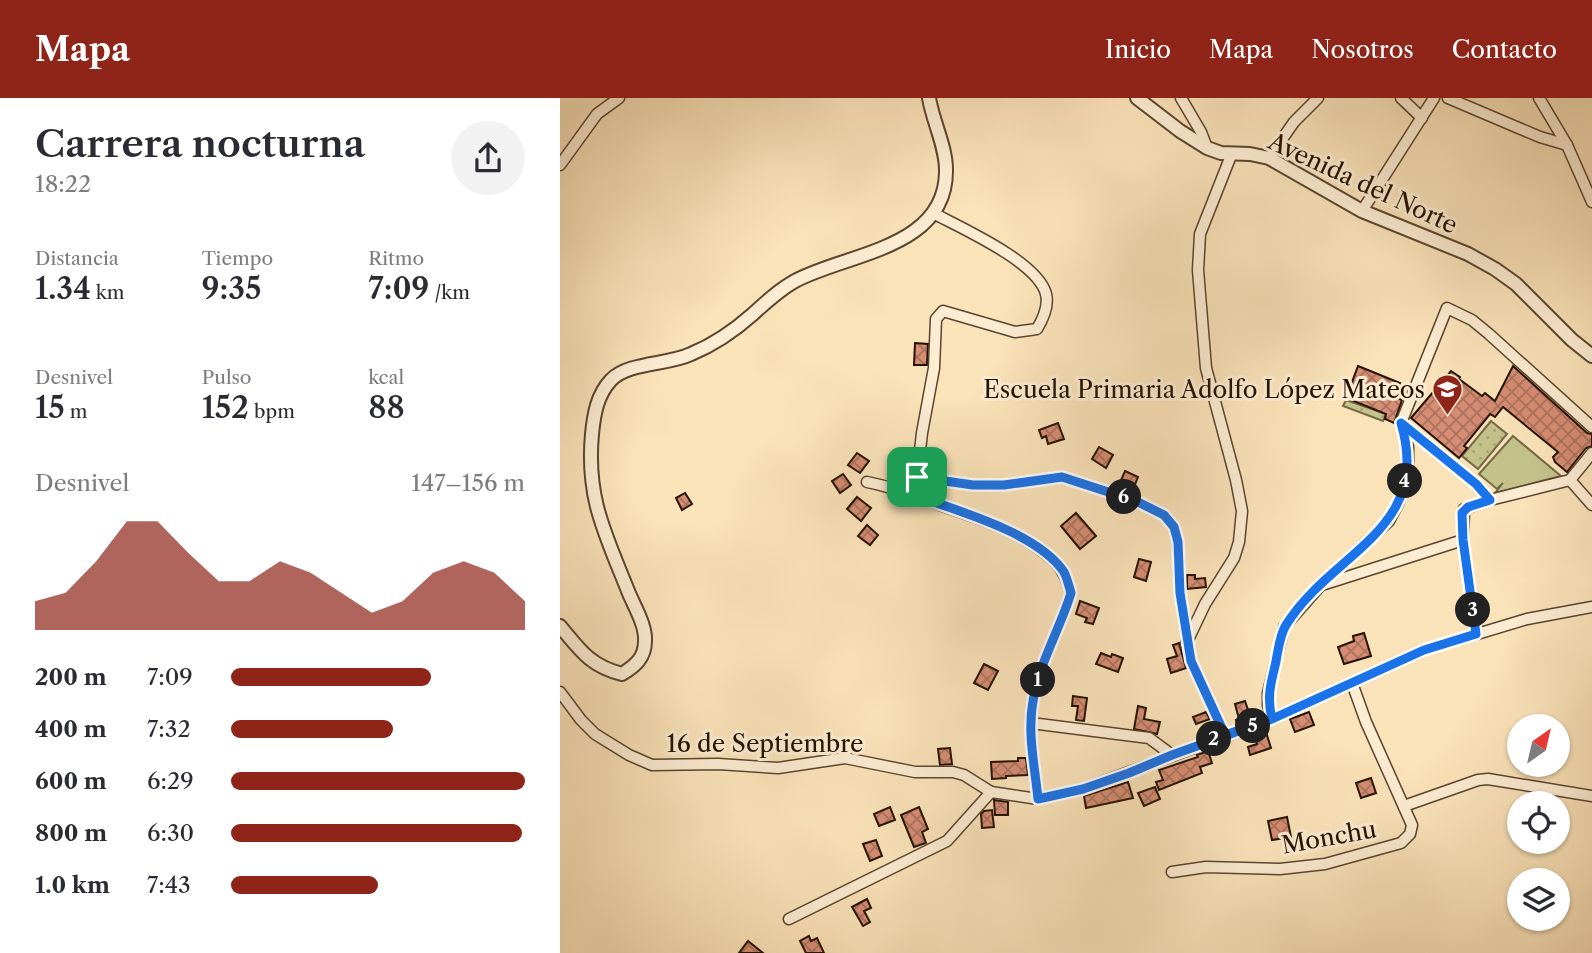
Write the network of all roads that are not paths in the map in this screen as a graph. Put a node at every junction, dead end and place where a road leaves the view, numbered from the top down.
1 (619, 98) edge
2 (929, 98) edge
3 (1137, 98) edge
4 (1181, 98) edge
5 (1318, 98) edge
6 (1402, 98) edge
7 (1434, 98) edge
8 (1447, 98) edge
9 (1539, 98) edge
10 (1422, 118) junction
11 (1567, 145) junction
12 (1208, 148) junction
13 (1232, 153) junction
14 (1269, 158) junction
15 (560, 165) edge
16 (1592, 202) edge
17 (1362, 211) junction
18 (933, 213) junction
19 (1592, 356) edge
20 (1401, 423) junction
21 (1592, 427) edge
22 (1592, 453) edge
23 (917, 477) junction
24 (1570, 480) junction
25 (867, 482) dead end
26 (910, 494) junction
27 (1490, 500) junction
28 (1592, 505) edge
29 (1463, 540) junction
30 (1321, 585) junction
31 (1592, 607) edge
32 (560, 626) edge
33 (1476, 634) junction
34 (1186, 644) junction
35 (1352, 683) junction
36 (560, 692) edge
37 (1272, 719) junction
38 (1031, 723) junction
39 (1225, 735) junction
40 (1172, 755) junction
41 (991, 792) junction
42 (1592, 796) edge
43 (1038, 799) junction
44 (1404, 806) junction
45 (1172, 872) dead end
46 (789, 919) dead end

1 - 15 street
2 - 18 street
3 - 12 street, Avenida del Norte
4 - 12 street
5 - 14 street
6 - 10 street
7 - 10 street
8 - 11 street
9 - 11 street
10 - 17 street
11 - 16 street
12 - 13 street, Avenida del Norte
13 - 14 street, Avenida del Norte
13 - 34 street
14 - 17 street, Avenida del Norte
17 - 19 street, Avenida del Norte
18 - 23 street
18 - 32 street
20 - 21 street
20 - 27 street
20 - 30 street
22 - 24 street
23 - 26 street
23 - 34 street
24 - 27 street
24 - 28 street
25 - 26 street
26 - 38 street
27 - 29 street
29 - 30 street
29 - 33 street
30 - 37 street
31 - 33 street
33 - 35 street
34 - 39 street
35 - 37 street
35 - 44 street, Monchu
36 - 41 street, 16 de Septiembre
37 - 39 street
38 - 40 street
38 - 43 street
39 - 40 street
40 - 43 street
41 - 43 street
41 - 46 street
42 - 44 street
44 - 45 street, Monchu

